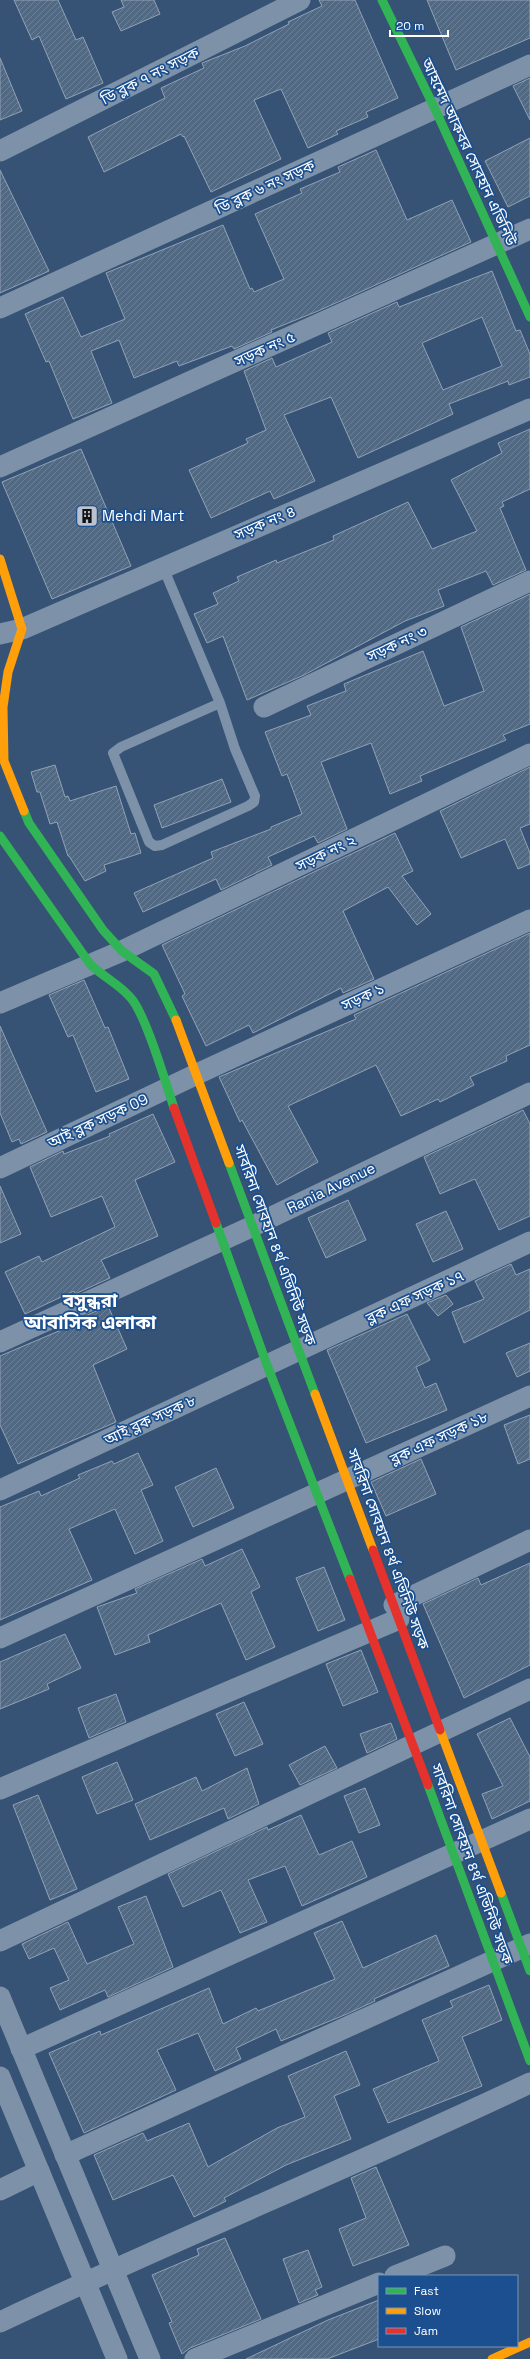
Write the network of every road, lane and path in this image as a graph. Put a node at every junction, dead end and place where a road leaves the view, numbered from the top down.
1 (300, 0) edge
2 (382, 0) edge
3 (530, 65) edge
4 (435, 109) junction
5 (0, 151) edge
6 (530, 229) edge
7 (497, 245) junction
8 (0, 308) edge
9 (530, 317) edge
10 (530, 409) edge
11 (0, 467) edge
12 (0, 559) edge
13 (162, 567) junction
14 (530, 581) edge
15 (22, 629) junction
16 (0, 634) edge
17 (220, 703) junction
18 (264, 707) dead end
19 (530, 754) edge
20 (2, 762) edge
21 (0, 836) edge
22 (530, 920) edge
23 (122, 951) junction
24 (90, 964) junction
25 (0, 1003) edge
26 (197, 1074) junction
27 (168, 1088) junction
28 (530, 1092) edge
29 (0, 1168) edge
30 (253, 1226) junction
31 (222, 1240) junction
32 (530, 1242) edge
33 (0, 1342) edge
34 (300, 1352) junction
35 (267, 1366) junction
36 (530, 1396) edge
37 (347, 1480) junction
38 (0, 1490) edge
39 (318, 1494) junction
40 (530, 1540) edge
41 (396, 1612) junction
42 (370, 1631) junction
43 (0, 1638) edge
44 (530, 1689) edge
45 (441, 1732) junction
46 (413, 1745) junction
47 (0, 1789) edge
48 (530, 1819) edge
49 (482, 1841) junction
50 (453, 1854) junction
51 (0, 1941) edge
52 (526, 1946) edge
53 (493, 1961) junction
54 (530, 1971) edge
55 (0, 1997) edge
56 (22, 2049) junction
57 (530, 2061) edge
58 (0, 2077) edge
59 (530, 2083) edge
60 (65, 2155) junction
61 (39, 2172) junction
62 (0, 2190) edge
63 (445, 2256) dead end
64 (113, 2269) junction
65 (398, 2275) edge
66 (85, 2282) junction
67 (378, 2283) edge
68 (0, 2322) edge
69 (530, 2342) edge
70 (117, 2359) edge
71 (150, 2359) edge
72 (195, 2359) edge
73 (492, 2359) edge

1 - 5 street, ডি ব্লক ৭ নং সড়ক
2 - 4 street, আহমেদ আকবর সোবহান এভিনিউ
3 - 4 street, ডি ব্লক ৬ নং সড়ক
4 - 7 street, আহমেদ আকবর সোবহান এভিনিউ
4 - 8 street, ডি ব্লক ৬ নং সড়ক
6 - 7 street, সড়ক নং ৫
7 - 9 street, আহমেদ আকবর সোবহান এভিনিউ
7 - 11 street, সড়ক নং ৫
10 - 13 street, সড়ক নং ৪
12 - 15 street
13 - 15 street, সড়ক নং ৪
13 - 17 lane
14 - 18 street, সড়ক নং ৩
15 - 16 street, সড়ক নং ৪
15 - 20 street, সাবরিনা সোবহান ৪র্থ এভিনিউ সড়ক
17 - 17 lane
19 - 23 street, সড়ক নং ২
20 - 23 street, সাবরিনা সোবহান ৪র্থ এভিনিউ সড়ক
21 - 24 street, সাবরিনা সোবহান ৪র্থ এভিনিউ সড়ক
22 - 26 street, সড়ক ১
23 - 24 street, সড়ক নং ২
23 - 26 street, সাবরিনা সোবহান ৪র্থ এভিনিউ সড়ক
24 - 25 street, সড়ক নং ২
24 - 27 street, সাবরিনা সোবহান ৪র্থ এভিনিউ সড়ক
26 - 27 street, আই ব্লক সড়ক 09
26 - 30 street, সাবরিনা সোবহান ৪র্থ এভিনিউ সড়ক
27 - 29 street, আই ব্লক সড়ক 09
27 - 31 street, সাবরিনা সোবহান ৪র্থ এভিনিউ সড়ক
28 - 30 street, Rania Avenue
30 - 31 street, Rania Avenue
30 - 34 street, সাবরিনা সোবহান ৪র্থ এভিনিউ সড়ক
31 - 33 street, Rania Avenue
31 - 35 street, সাবরিনা সোবহান ৪র্থ এভিনিউ সড়ক
32 - 34 street, ব্লক এফ সড়ক ১৭
34 - 35 street, আই ব্লক সড়ক ৮
34 - 37 street, সাবরিনা সোবহান ৪র্থ এভিনিউ সড়ক
35 - 38 street, আই ব্লক সড়ক ৮
35 - 39 street, সাবরিনা সোবহান ৪র্থ এভিনিউ সড়ক
36 - 37 street, ব্লক এফ সড়ক ১৮
37 - 39 street, ব্লক এফ সড়ক ১৮
37 - 41 street, সাবরিনা সোবহান ৪র্থ এভিনিউ সড়ক
39 - 42 street, সাবরিনা সোবহান ৪র্থ এভিনিউ সড়ক
39 - 43 street, ব্লক এফ সড়ক ১৮
40 - 41 street
41 - 42 street
41 - 45 street, সাবরিনা সোবহান ৪র্থ এভিনিউ সড়ক
42 - 46 street, সাবরিনা সোবহান ৪র্থ এভিনিউ সড়ক
42 - 47 street
44 - 45 street
45 - 46 street
45 - 49 street, সাবরিনা সোবহান ৪র্থ এভিনিউ সড়ক
46 - 50 street, সাবরিনা সোবহান ৪র্থ এভিনিউ সড়ক
46 - 51 street
48 - 49 street
49 - 50 street
49 - 52 street, সাবরিনা সোবহান ৪র্থ এভিনিউ সড়ক
50 - 53 street, সাবরিনা সোবহান ৪র্থ এভিনিউ সড়ক
50 - 56 street
52 - 53 street
52 - 54 street, সাবরিনা সোবহান ৪র্থ এভিনিউ সড়ক
53 - 57 street, সাবরিনা সোবহান ৪র্থ এভিনিউ সড়ক
53 - 60 street
55 - 56 street
56 - 60 street
58 - 61 street
59 - 64 street
60 - 64 street
61 - 62 street
61 - 66 street
63 - 65 street
64 - 66 street
64 - 71 street
66 - 68 street
66 - 70 street
67 - 72 street
69 - 73 street

